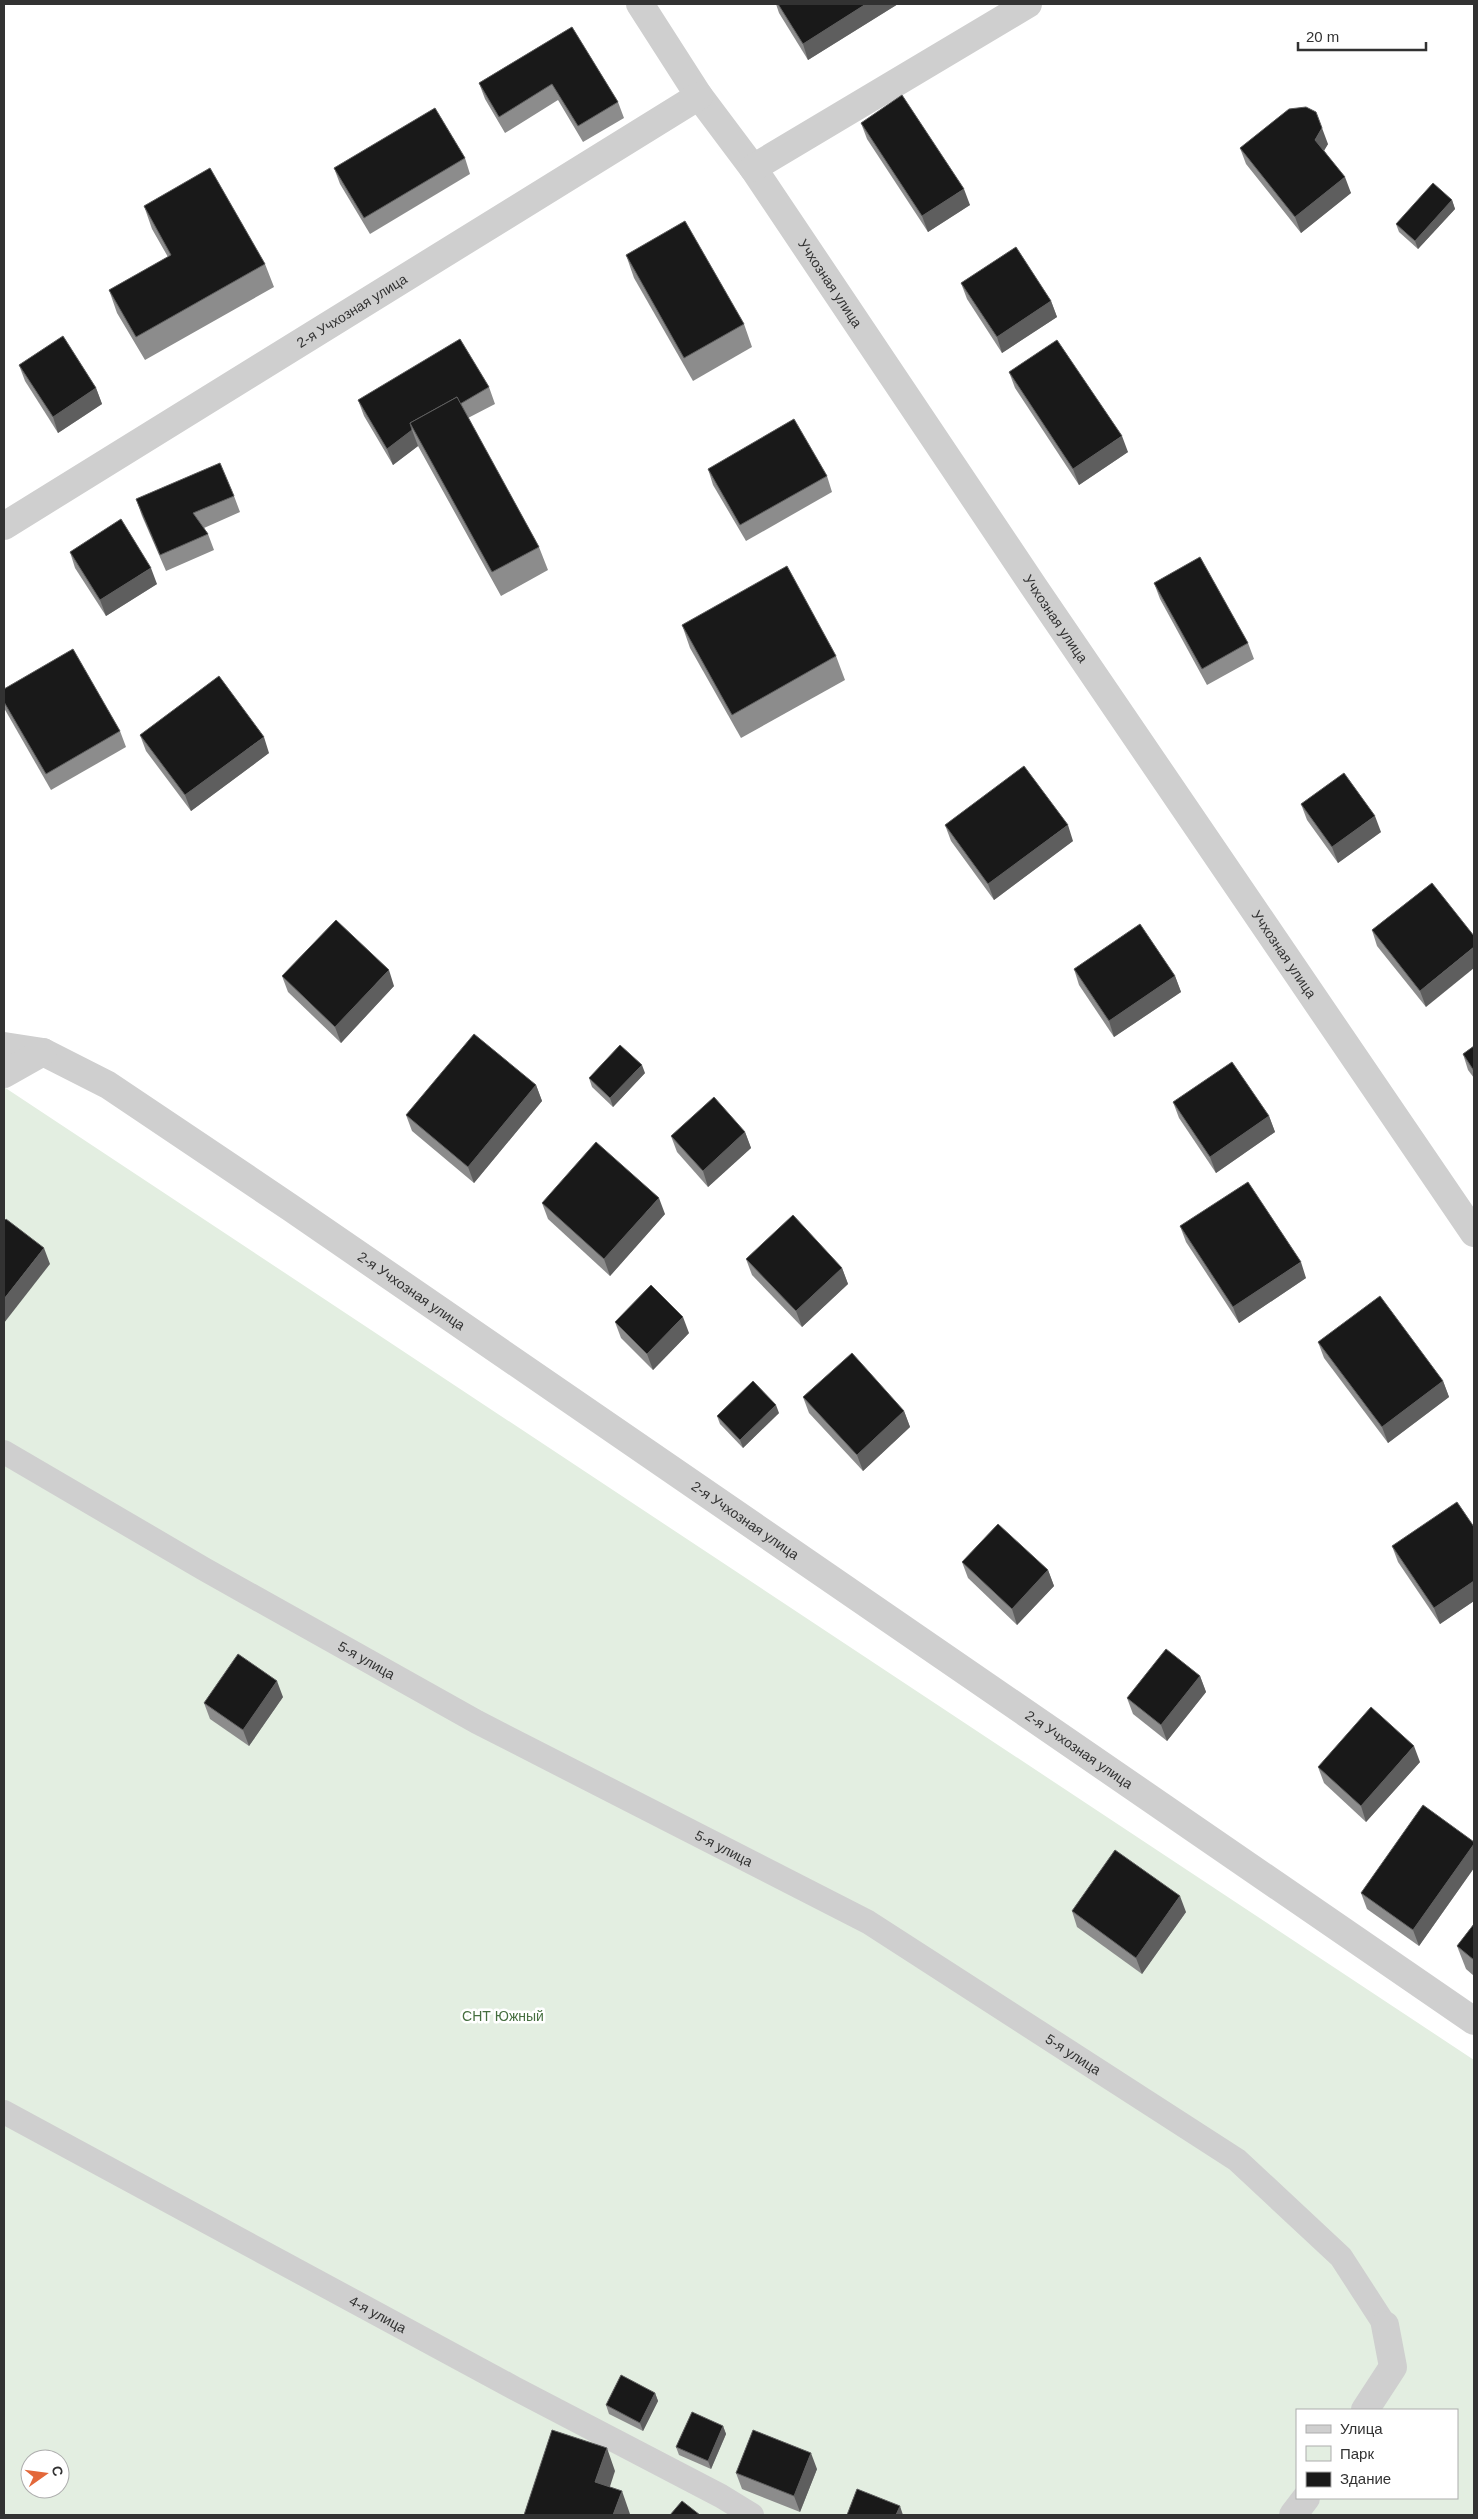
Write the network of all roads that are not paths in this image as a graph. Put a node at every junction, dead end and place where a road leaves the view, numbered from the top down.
1 (640, 4) edge
2 (1028, 4) edge
3 (699, 96) junction
4 (753, 168) junction
5 (4, 526) edge
6 (4, 1046) edge
7 (44, 1052) junction
8 (4, 1074) edge
9 (1474, 1233) edge
10 (4, 1452) edge
11 (1474, 2021) edge
12 (4, 2112) edge
13 (1385, 2325) joint
14 (1367, 2409) edge
15 (1305, 2499) edge
16 (752, 2515) edge
17 (1293, 2515) edge

1 - 3 street, Учхозная улица
2 - 4 street
3 - 4 street, Учхозная улица
3 - 5 street, 2-я Учхозная улица
4 - 9 street, Учхозная улица
6 - 7 street, 2-я Учхозная улица
7 - 8 street
7 - 11 street, 2-я Учхозная улица
10 - 13 lane, 5-я улица
12 - 16 lane, 4-я улица
13 - 14 street
15 - 17 street

